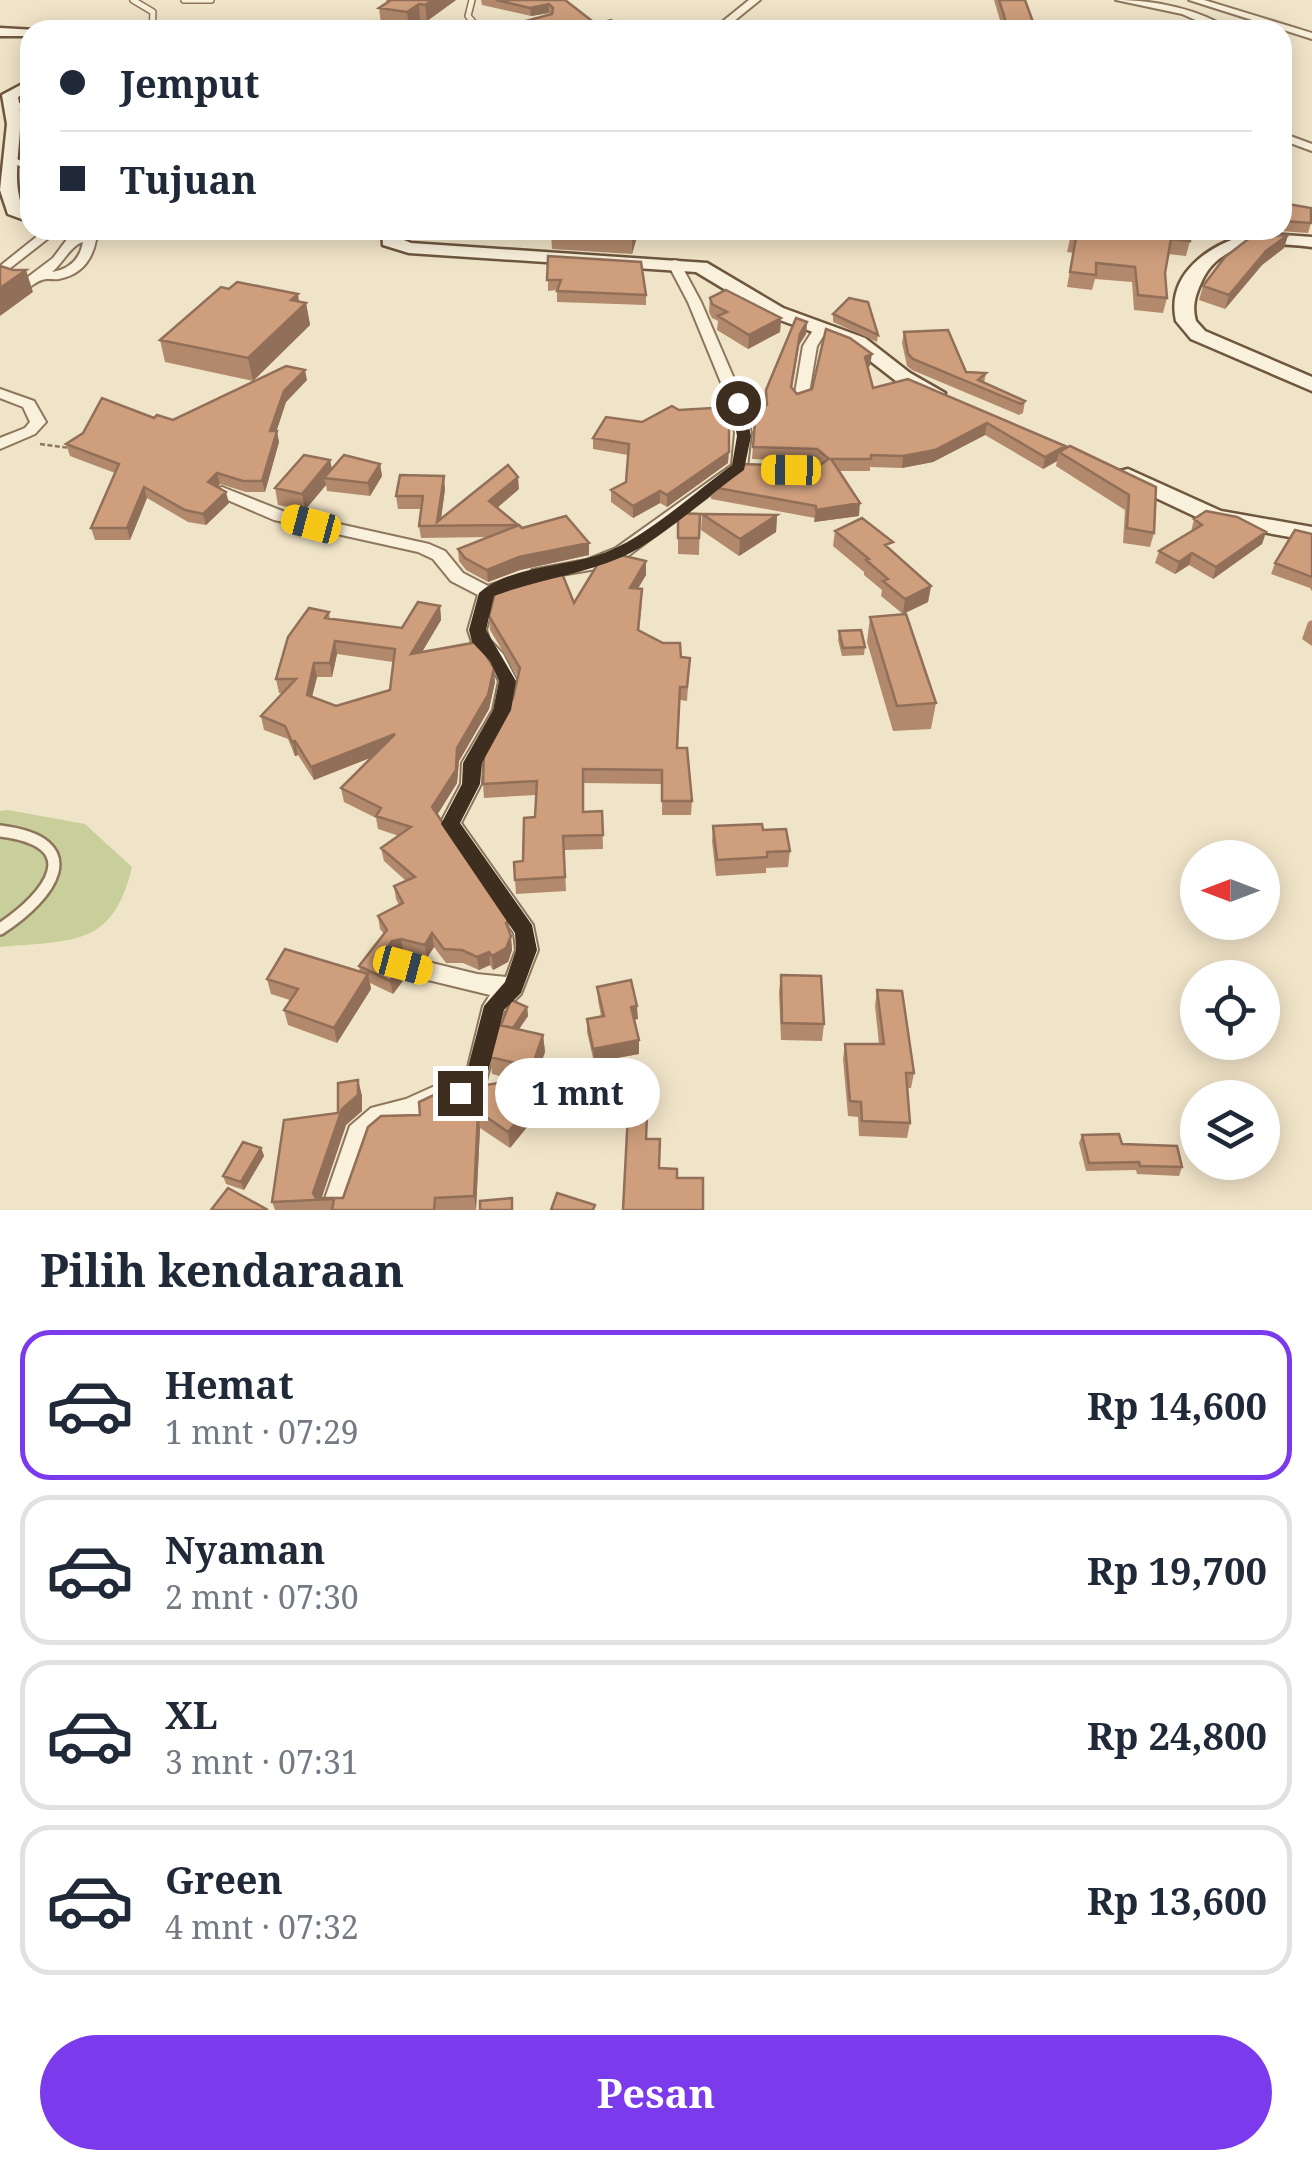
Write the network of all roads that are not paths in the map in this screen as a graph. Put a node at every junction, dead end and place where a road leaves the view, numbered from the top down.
1 (133, 0) edge
2 (184, 0) edge
3 (211, 0) edge
4 (755, 0) edge
5 (1121, 0) edge
6 (1194, 0) edge
7 (153, 20) edge
8 (730, 20) edge
9 (1200, 20) edge
10 (1260, 20) edge
11 (20, 109) edge
12 (8, 157) junction
13 (20, 163) edge
14 (20, 212) edge
15 (40, 240) edge
16 (75, 240) edge
17 (90, 240) edge
18 (388, 240) edge
19 (1251, 240) joint
20 (1312, 242) edge
21 (64, 252) junction
22 (83, 262) junction
23 (674, 264) junction
24 (0, 272) edge
25 (40, 276) junction
26 (26, 286) edge
27 (822, 327) junction
28 (1312, 385) edge
29 (0, 393) edge
30 (801, 399) edge
31 (961, 403) edge
32 (8, 441) edge
33 (1117, 470) edge
34 (222, 492) edge
35 (1312, 534) edge
36 (487, 593) junction
37 (0, 831) edge
38 (0, 929) edge
39 (403, 965) edge
40 (513, 987) junction
41 (334, 1210) edge

1 - 7 lane
2 - 3 lane
4 - 8 street
5 - 9 street
6 - 10 street
11 - 12 main road
12 - 13 lane
12 - 14 main road
15 - 24 street
16 - 21 street
17 - 22 street
18 - 23 main road
19 - 20 main road
19 - 28 main road
21 - 22 street
21 - 25 street
22 - 25 street
23 - 27 main road
23 - 36 street
25 - 26 street
27 - 30 street
27 - 31 main road
29 - 32 street
33 - 35 main road
34 - 36 street
36 - 40 street
37 - 38 lane
39 - 40 street
40 - 41 street

